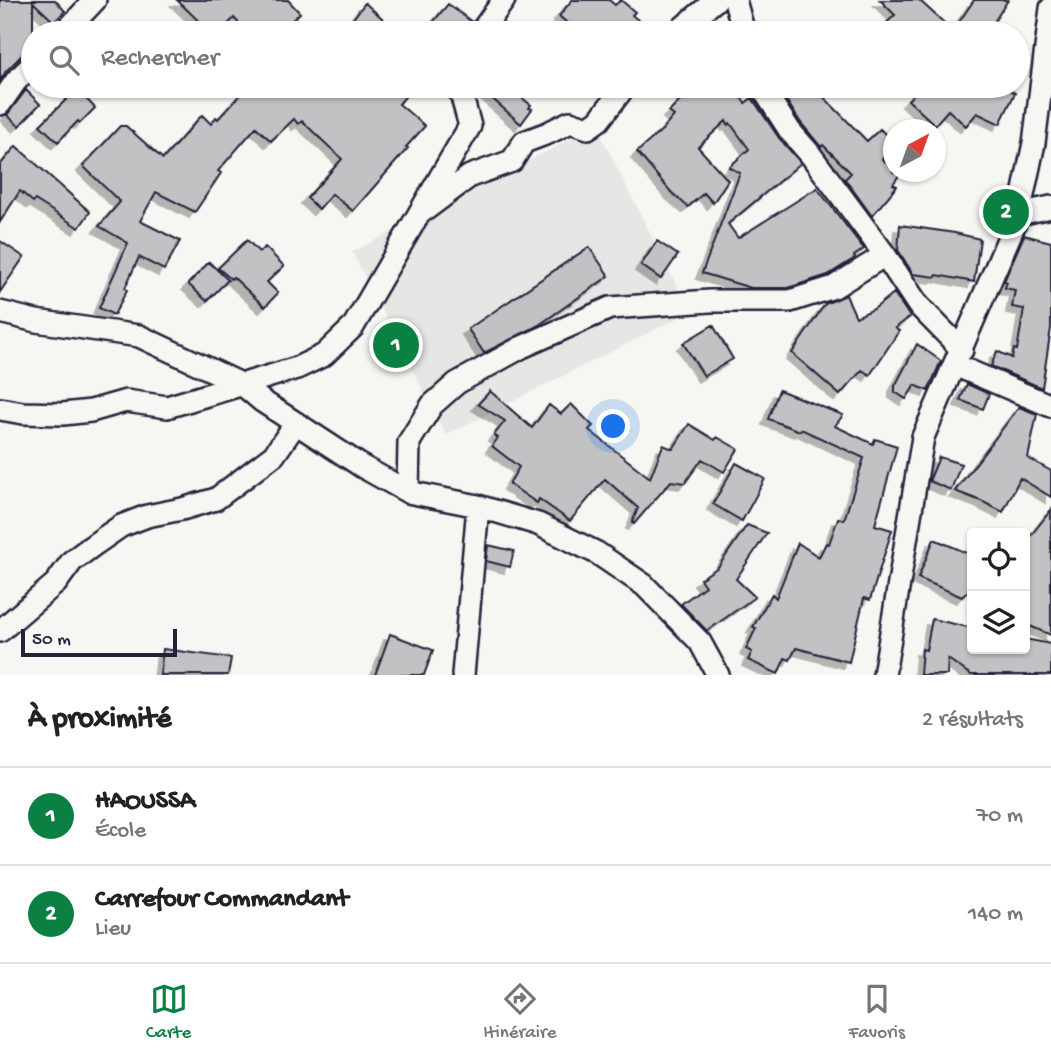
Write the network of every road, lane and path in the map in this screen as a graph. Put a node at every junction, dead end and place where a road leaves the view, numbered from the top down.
1 (95, 0) edge
2 (505, 0) edge
3 (716, 0) edge
4 (735, 0) edge
5 (1051, 8) edge
6 (75, 21) edge
7 (489, 21) edge
8 (691, 21) edge
9 (741, 21) edge
10 (21, 76) edge
11 (462, 98) edge
12 (616, 98) edge
13 (769, 98) edge
14 (0, 104) edge
15 (1051, 207) edge
16 (1019, 214) junction
17 (416, 217) junction
18 (885, 255) junction
19 (0, 312) edge
20 (959, 358) junction
21 (243, 385) junction
22 (1051, 406) edge
23 (0, 409) edge
24 (296, 423) junction
25 (408, 492) junction
26 (478, 506) junction
27 (0, 631) edge
28 (463, 675) edge
29 (718, 675) edge
30 (884, 675) edge

1 - 6 street
2 - 7 street
3 - 8 street
4 - 9 street
5 - 16 street
10 - 14 street
11 - 17 street
12 - 17 street
13 - 18 street
15 - 16 street
16 - 20 street
17 - 21 street
18 - 20 street
18 - 25 street
19 - 21 street
20 - 22 street
20 - 30 street
21 - 23 street
21 - 24 street
24 - 25 street
24 - 27 street
25 - 26 street
26 - 28 street
26 - 29 street

